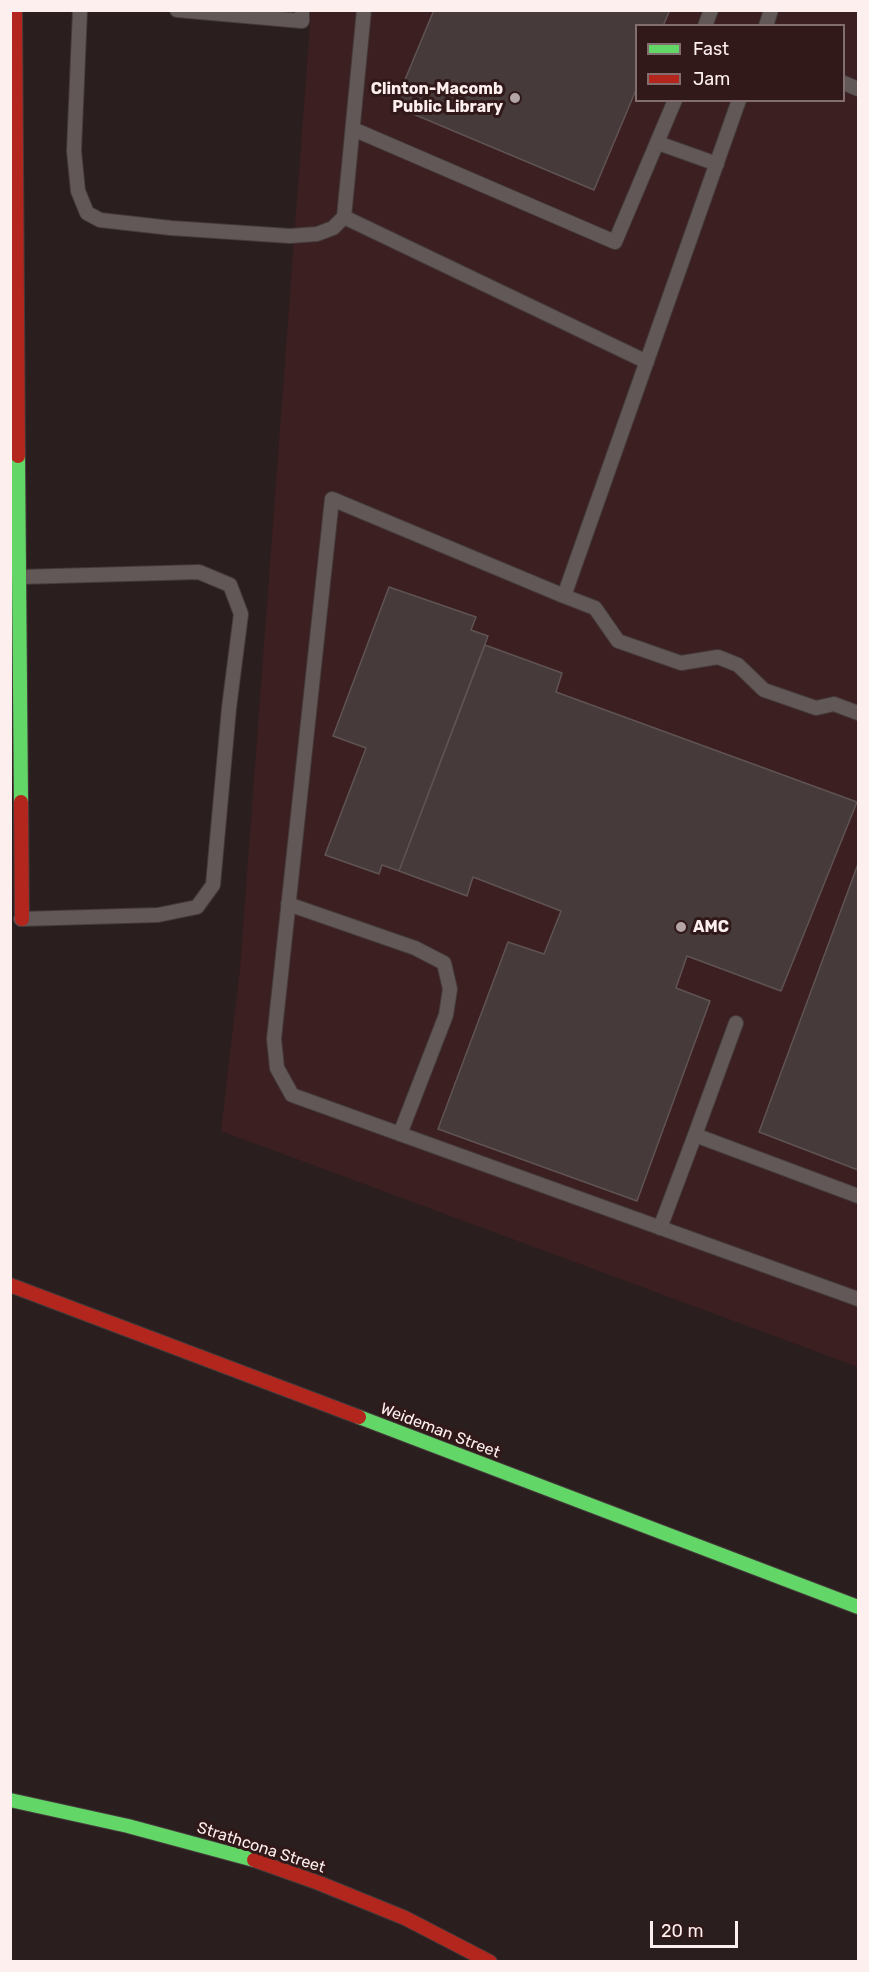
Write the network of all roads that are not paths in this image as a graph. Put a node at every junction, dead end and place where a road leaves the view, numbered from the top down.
1 (15, 10) edge
2 (80, 10) edge
3 (177, 10) edge
4 (303, 10) edge
5 (364, 10) edge
6 (674, 102) edge
7 (738, 102) edge
8 (352, 129) junction
9 (658, 143) junction
10 (717, 164) junction
11 (344, 218) junction
12 (14, 294) edge
13 (647, 362) junction
14 (14, 373) edge
15 (19, 577) junction
16 (564, 596) junction
17 (15, 653) edge
18 (858, 713) edge
19 (288, 904) junction
20 (16, 919) edge
21 (736, 1023) dead end
22 (400, 1134) junction
23 (695, 1135) junction
24 (858, 1196) edge
25 (660, 1228) junction
26 (10, 1285) edge
27 (858, 1299) edge
28 (858, 1607) edge
29 (10, 1800) edge
30 (490, 1962) edge

1 - 12 street
2 - 11 lane
3 - 4 lane
5 - 8 lane
6 - 9 lane
7 - 10 lane
8 - 9 lane
8 - 11 lane
9 - 10 lane
10 - 13 lane
11 - 13 lane
12 - 14 street
13 - 16 lane
14 - 15 street
15 - 17 street
15 - 20 lane
16 - 18 lane
16 - 19 lane
17 - 20 street
19 - 22 lane
19 - 22 lane
21 - 23 lane
22 - 25 lane
23 - 24 lane
23 - 25 lane
25 - 27 lane
26 - 28 street, Weideman Street
29 - 30 street, Strathcona Street

